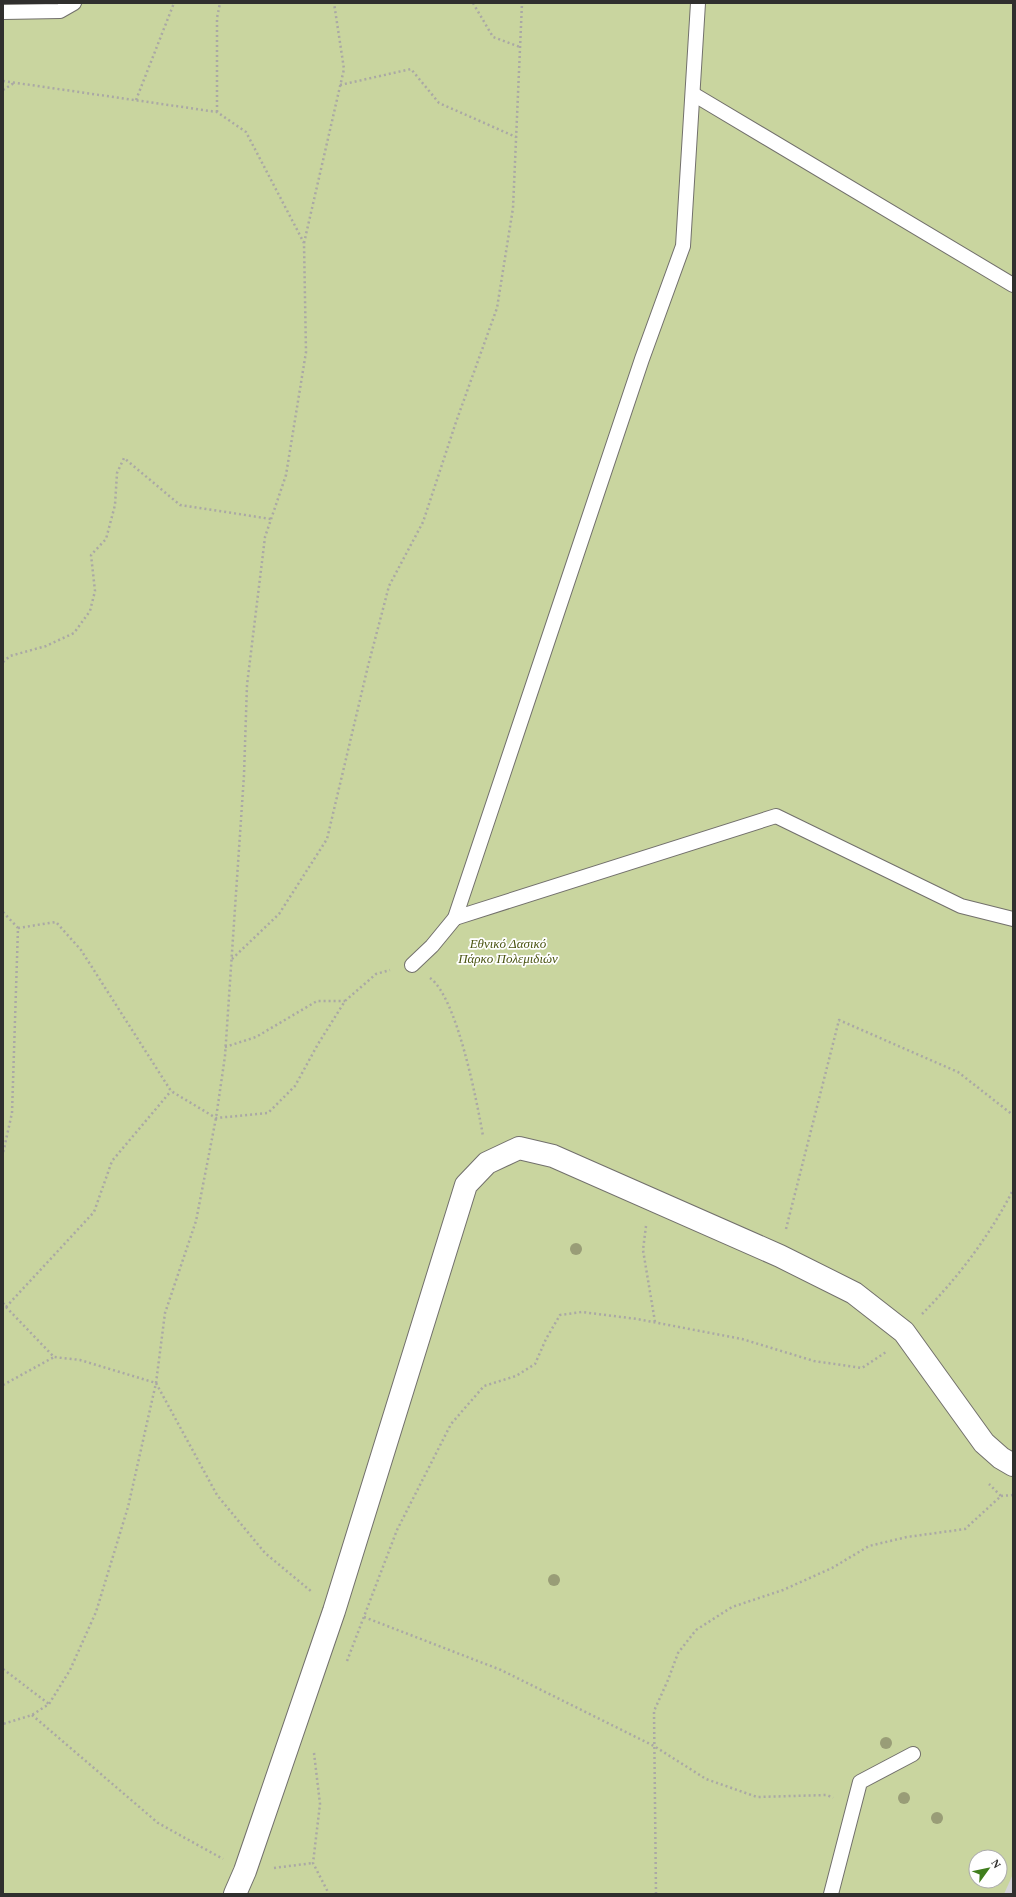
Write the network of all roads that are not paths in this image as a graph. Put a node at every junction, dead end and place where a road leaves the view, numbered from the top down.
1 (74, 3) edge
2 (698, 3) edge
3 (3, 12) edge
4 (693, 94) junction
5 (1013, 284) edge
6 (455, 918) junction
7 (1013, 919) edge
8 (412, 964) road end
9 (1013, 1465) edge
10 (913, 1754) dead end
11 (235, 1894) edge
12 (830, 1894) edge

1 - 3 lane
2 - 4 lane
4 - 5 lane
4 - 6 lane
6 - 7 lane
6 - 8 lane
9 - 11 street
10 - 12 lane

